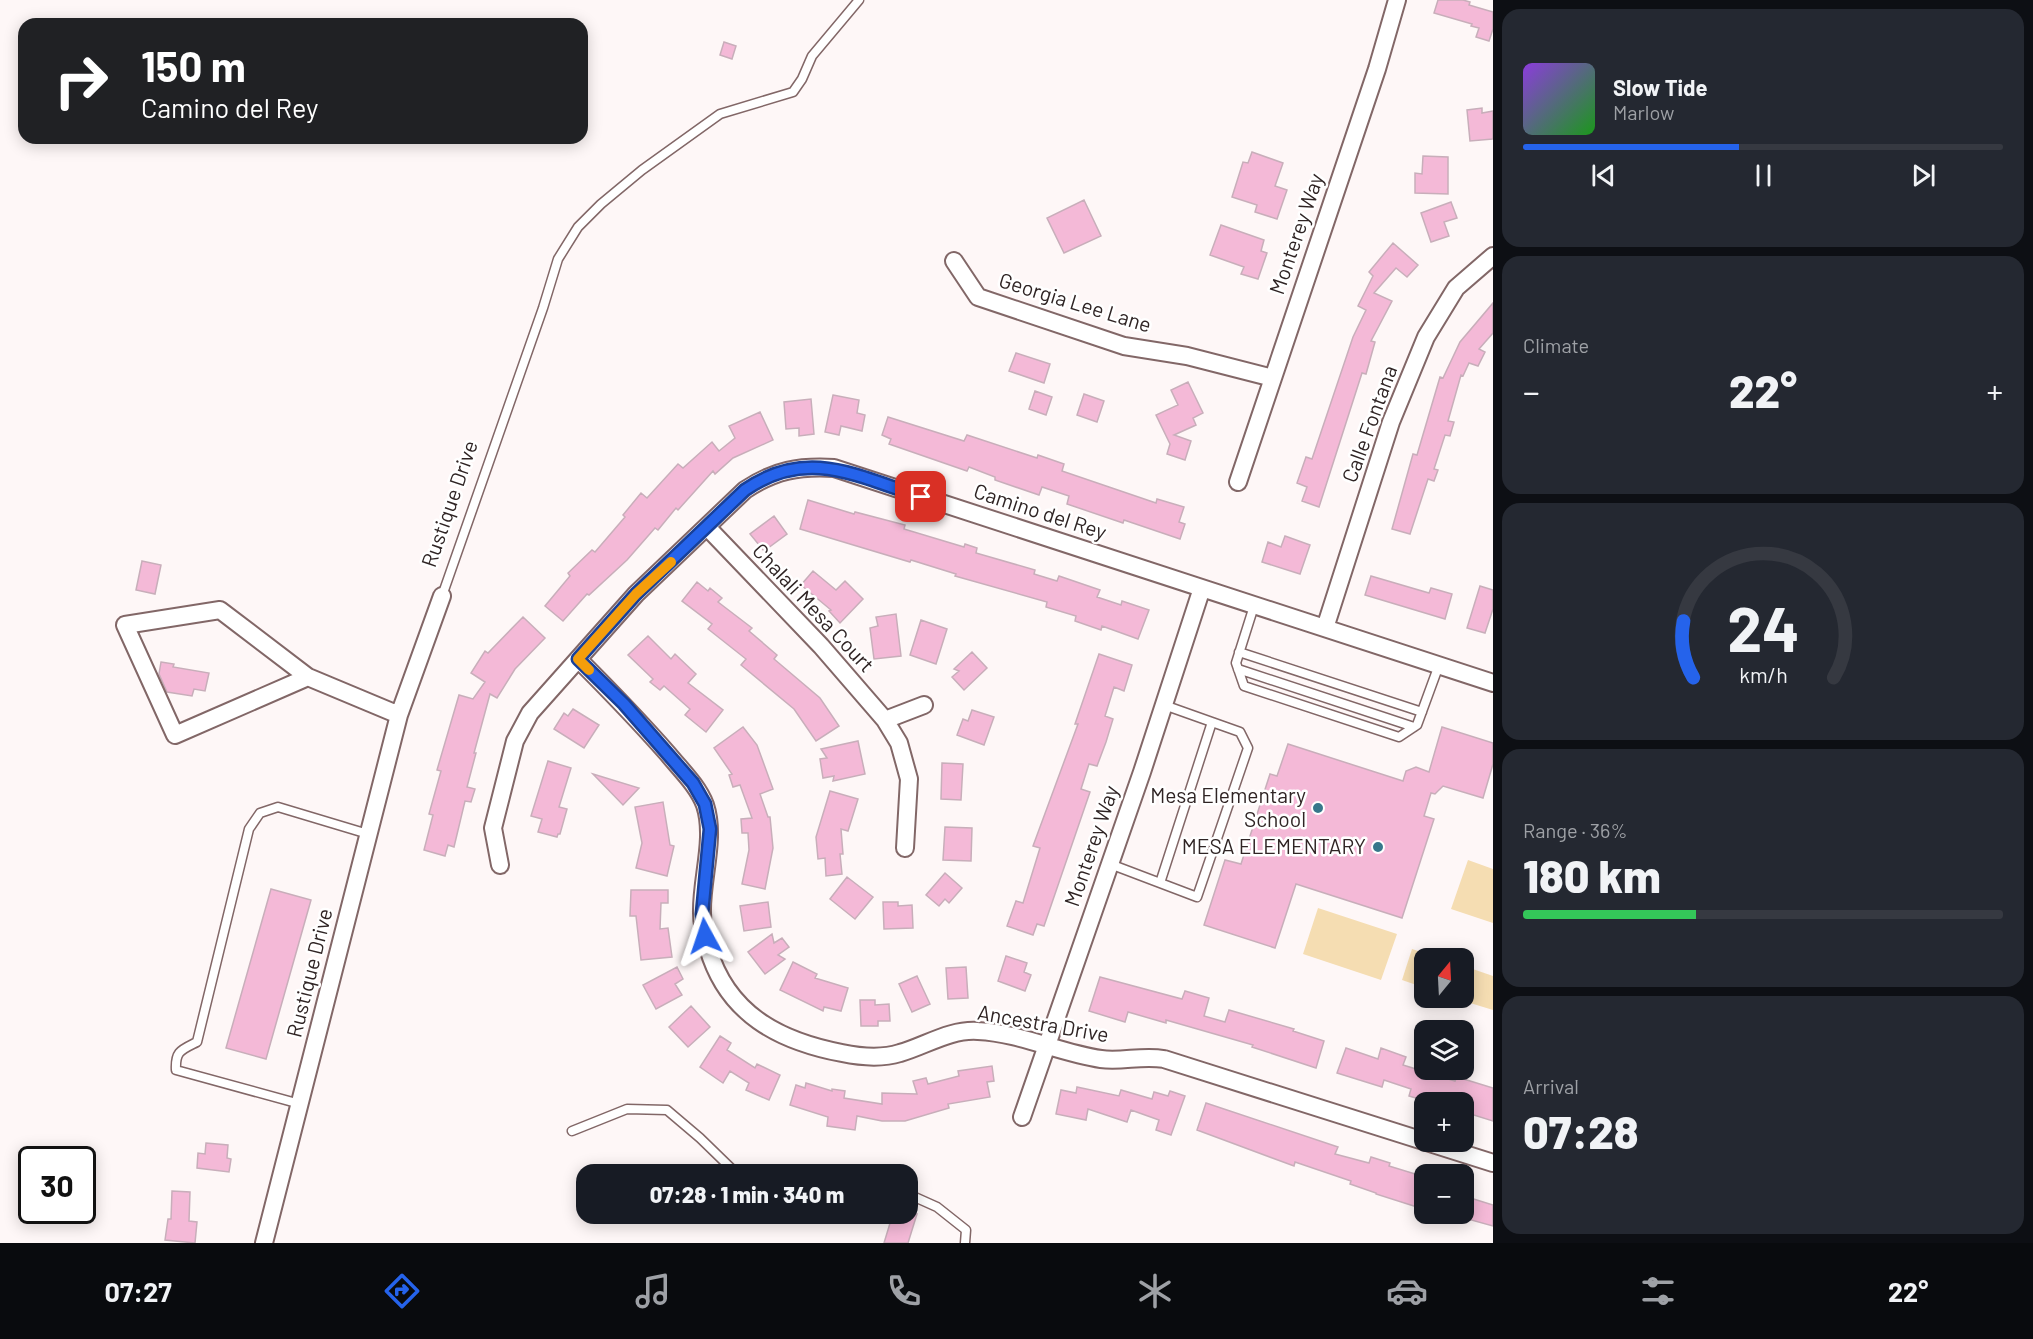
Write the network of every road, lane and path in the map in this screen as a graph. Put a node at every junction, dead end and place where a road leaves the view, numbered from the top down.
1 (859, 0) edge
2 (1397, 0) edge
3 (1493, 256) edge
4 (954, 261) dead end
5 (1272, 378) junction
6 (1238, 482) dead end
7 (707, 527) junction
8 (1202, 588) junction
9 (442, 596) joint
10 (1254, 606) junction
11 (1324, 628) junction
12 (1239, 652) junction
13 (578, 659) junction
14 (1439, 665) junction
15 (1238, 669) junction
16 (308, 677) junction
17 (1493, 683) edge
18 (924, 705) dead end
19 (1164, 705) junction
20 (1422, 712) junction
21 (399, 715) junction
22 (885, 720) junction
23 (1212, 722) junction
24 (1414, 727) junction
25 (369, 834) junction
26 (905, 848) dead end
27 (1110, 864) junction
28 (500, 865) dead end
29 (1160, 883) junction
30 (1046, 1047) junction
31 (300, 1104) junction
32 (1022, 1117) dead end
33 (572, 1131) dead end
34 (1493, 1163) edge
35 (727, 1164) edge
36 (918, 1198) edge
37 (264, 1243) edge
38 (965, 1243) edge

1 - 9 lane, Rustique Drive
2 - 5 street, Monterey Way
3 - 11 street, Calle Fontana
4 - 5 street, Georgia Lee Lane
5 - 6 street, Monterey Way
7 - 8 street, Camino del Rey
7 - 13 street, Camino del Rey
7 - 22 street, Chalali Mesa Court
8 - 10 street, Camino del Rey
8 - 19 street, Monterey Way
9 - 21 street, Rustique Drive
10 - 11 street, Camino del Rey
10 - 12 lane
11 - 14 street, Camino del Rey
12 - 15 lane
12 - 20 lane
13 - 28 street, Camino del Rey
13 - 30 street, Ancestra Drive
14 - 17 street, Camino del Rey
14 - 20 lane
15 - 24 lane
15 - 24 lane
16 - 16 street
16 - 21 street
18 - 22 street
19 - 23 lane
19 - 27 street, Monterey Way
20 - 24 lane
21 - 25 street, Rustique Drive
22 - 26 street, Chalali Mesa Court
23 - 29 lane
23 - 29 lane
25 - 31 street, Rustique Drive
25 - 31 lane
27 - 29 lane
27 - 30 street, Monterey Way
30 - 32 street, Monterey Way
30 - 34 street, Ancestra Drive
31 - 37 street, Rustique Drive
33 - 35 lane
36 - 38 lane

